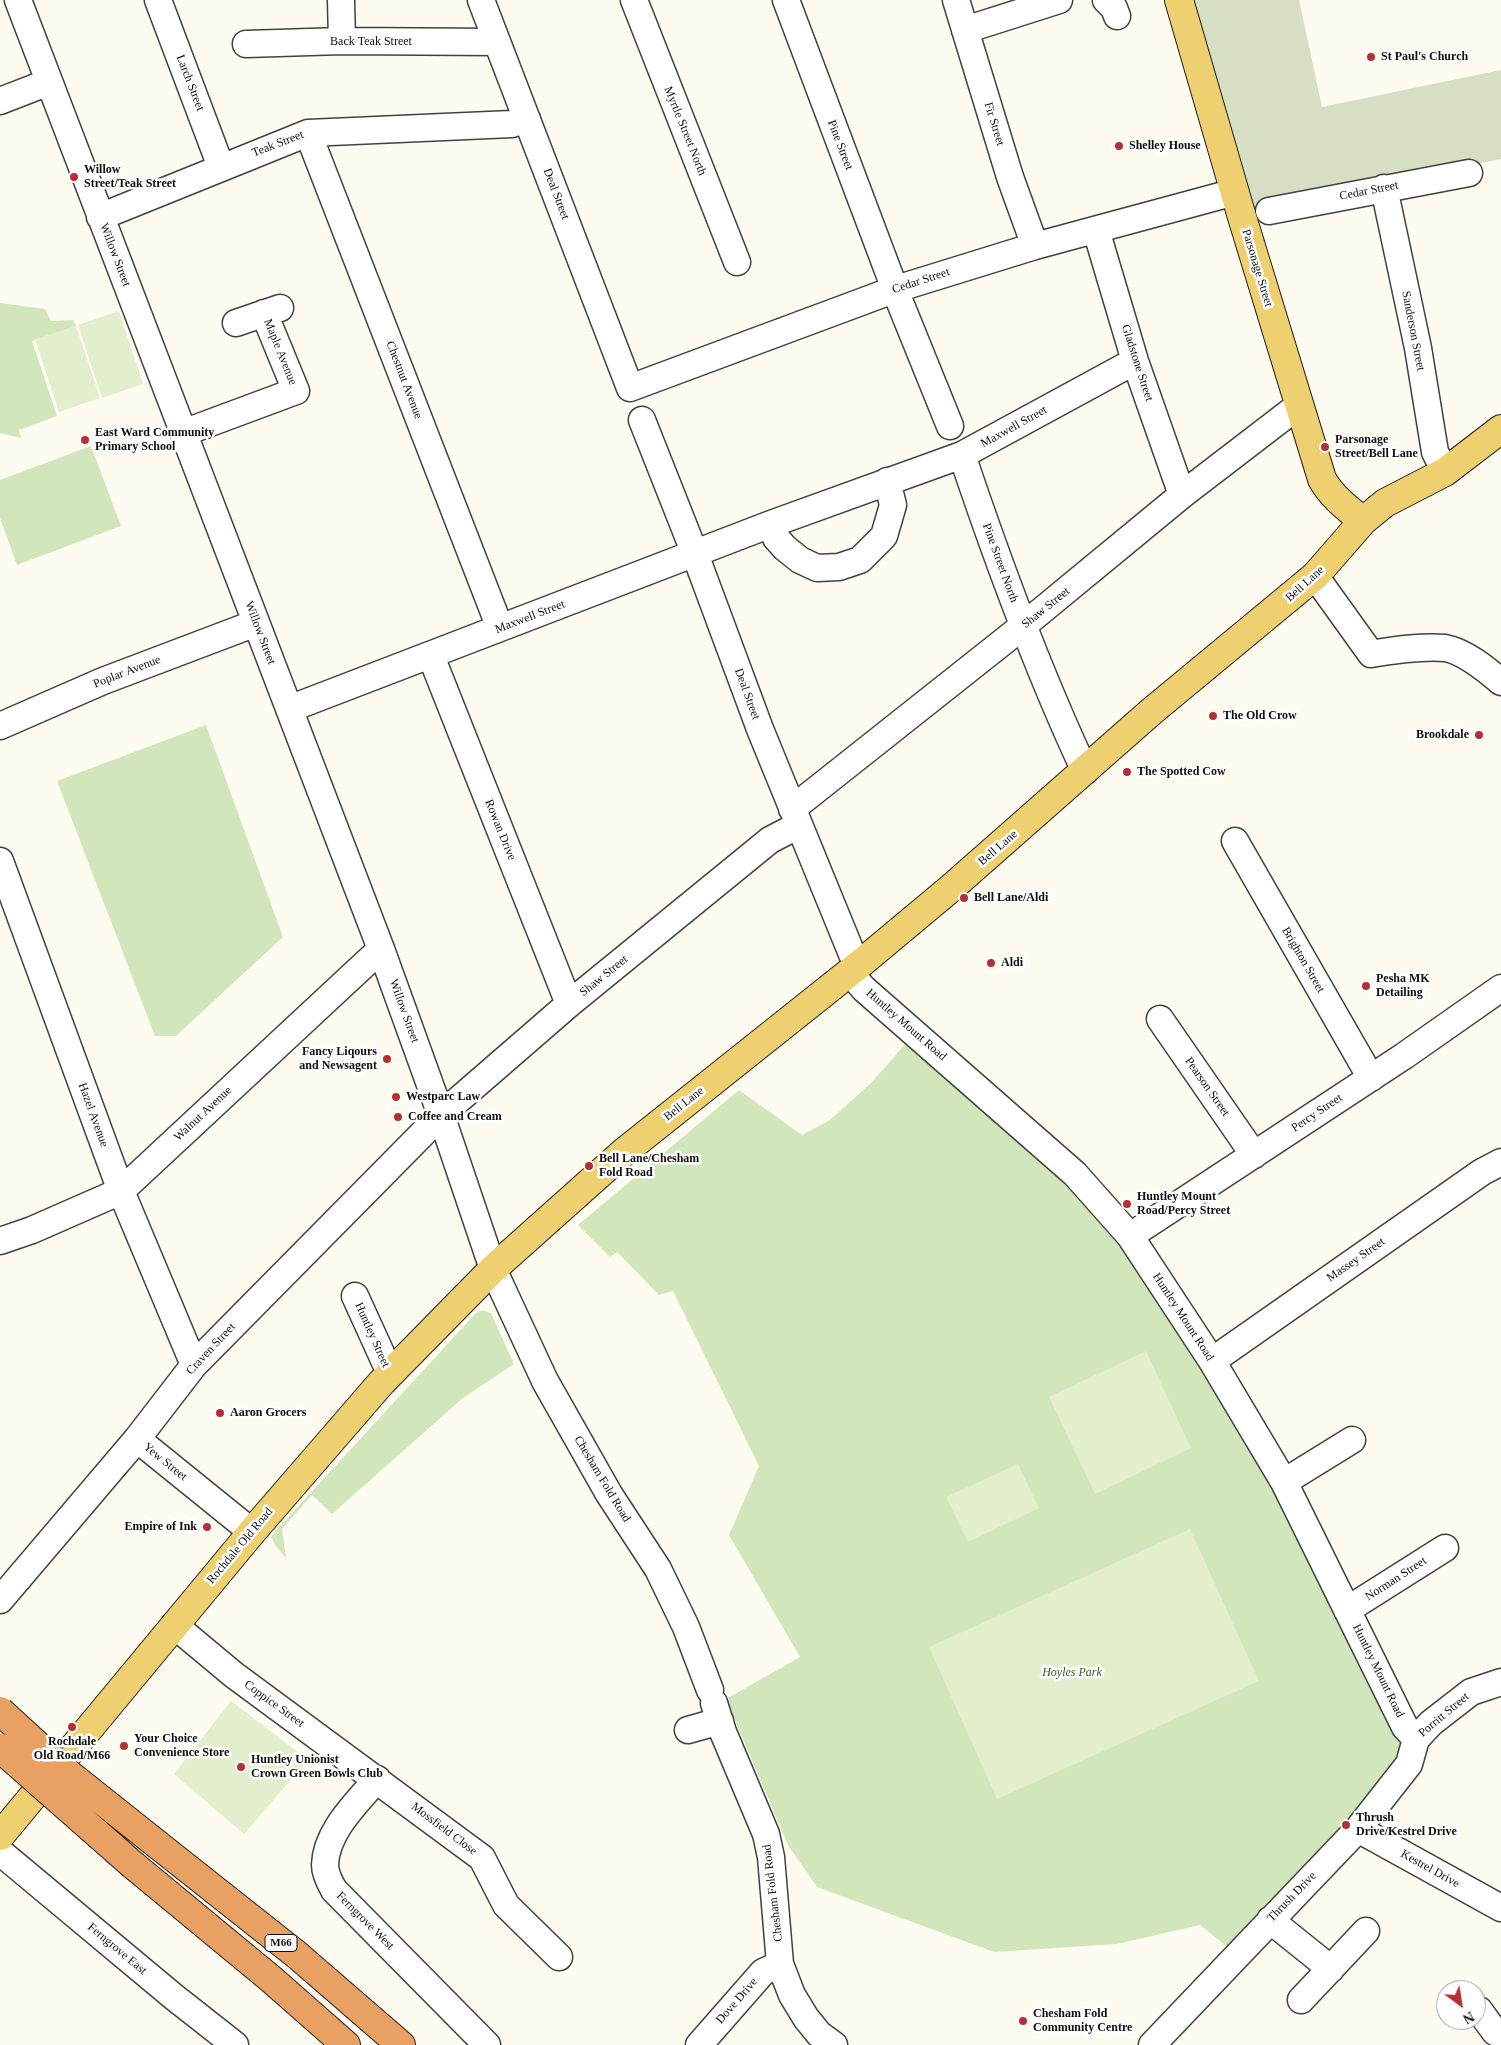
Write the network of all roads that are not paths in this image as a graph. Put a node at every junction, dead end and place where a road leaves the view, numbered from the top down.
1 (18, 0) edge
2 (158, 0) edge
3 (341, 0) edge
4 (481, 0) edge
5 (634, 0) edge
6 (786, 0) edge
7 (956, 0) edge
8 (1059, 0) edge
9 (1179, 0) edge
10 (965, 30) junction
11 (342, 41) junction
12 (498, 42) junction
13 (246, 44) dead end
14 (49, 82) junction
15 (0, 101) edge
16 (527, 119) junction
17 (308, 132) junction
18 (221, 167) junction
19 (1469, 173) dead end
20 (1384, 188) junction
21 (1220, 196) dead end
22 (1269, 211) dead end
23 (100, 216) junction
24 (1096, 230) junction
25 (1035, 246) junction
26 (737, 262) dead end
27 (896, 289) junction
28 (236, 324) dead end
29 (1135, 360) junction
30 (630, 388) joint
31 (1298, 406) junction
32 (642, 420) dead end
33 (950, 426) dead end
34 (1501, 430) edge
35 (183, 433) junction
36 (962, 455) junction
37 (1445, 472) junction
38 (886, 481) junction
39 (1182, 495) junction
40 (1363, 521) junction
41 (771, 524) junction
42 (695, 554) junction
43 (1316, 576) junction
44 (256, 623) junction
45 (1023, 626) junction
46 (500, 628) junction
47 (431, 656) junction
48 (1501, 682) edge
49 (290, 710) junction
50 (0, 726) edge
51 (1085, 771) junction
52 (796, 817) junction
53 (1235, 842) dead end
54 (0, 861) edge
55 (381, 948) junction
56 (854, 968) junction
57 (1501, 988) edge
58 (569, 1004) junction
59 (1160, 1019) dead end
60 (1370, 1078) junction
61 (441, 1116) junction
62 (1254, 1155) junction
63 (1501, 1162) edge
64 (121, 1191) junction
65 (1130, 1236) junction
66 (0, 1241) edge
67 (493, 1269) junction
68 (355, 1296) dead end
69 (1212, 1360) junction
70 (194, 1365) junction
71 (390, 1374) junction
72 (137, 1439) junction
73 (1352, 1440) dead end
74 (1284, 1482) junction
75 (252, 1532) junction
76 (1445, 1548) dead end
77 (0, 1600) edge
78 (1347, 1610) junction
79 (174, 1625) junction
80 (1501, 1682) edge
81 (714, 1705) junction
82 (0, 1711) edge
83 (688, 1730) dead end
84 (1416, 1738) junction
85 (0, 1748) edge
86 (377, 1778) junction
87 (1358, 1829) junction
88 (0, 1836) edge
89 (0, 1852) edge
90 (1501, 1908) edge
91 (1270, 1920) junction
92 (1366, 1931) dead end
93 (559, 1957) dead end
94 (780, 1964) junction
95 (1331, 1969) junction
96 (1302, 2000) dead end
97 (1486, 2019) edge
98 (1501, 2035) edge
99 (235, 2045) edge
100 (346, 2045) edge
101 (402, 2045) edge
102 (487, 2045) edge
103 (698, 2045) edge
104 (834, 2045) edge
105 (1152, 2045) edge

1 - 14 street, Willow Street
2 - 18 street, Larch Street
3 - 11 street
4 - 12 street, Deal Street
5 - 26 street, Myrtle Street North
6 - 27 street, Pine Street
7 - 10 street, Fir Street
8 - 10 street
9 - 31 main road, Parsonage Street
10 - 25 street, Fir Street
11 - 12 street, Back Teak Street
11 - 13 street, Back Teak Street
12 - 16 street, Deal Street
14 - 15 street
14 - 23 street, Willow Street
16 - 17 street, Teak Street
16 - 30 street, Deal Street
17 - 18 street, Teak Street
17 - 46 street, Chestnut Avenue
18 - 23 street, Teak Street
19 - 20 street, Cedar Street
20 - 22 street, Cedar Street
20 - 37 street, Sanderson Street
21 - 24 street, Cedar Street
23 - 35 street, Willow Street
24 - 25 street, Cedar Street
24 - 29 street, Gladstone Street
25 - 27 street, Cedar Street
27 - 30 street, Cedar Street
27 - 33 street
28 - 35 street, Maple Avenue
29 - 36 street, Maxwell Street
29 - 39 street, Gladstone Street
31 - 39 street, Shaw Street
31 - 40 main road, Parsonage Street
32 - 42 street, Deal Street
34 - 37 main road, Bell Lane
35 - 44 street, Willow Street
36 - 38 street, Maxwell Street
36 - 45 street, Pine Street North
37 - 40 main road, Bell Lane
38 - 41 street, Maxwell Street
38 - 41 street
39 - 45 street, Shaw Street
40 - 43 main road, Bell Lane
41 - 42 street, Maxwell Street
42 - 46 street, Maxwell Street
42 - 52 street, Deal Street
43 - 48 street
43 - 51 main road, Bell Lane
44 - 49 street, Willow Street
44 - 50 street, Poplar Avenue
45 - 51 street, Pine Street North
45 - 52 street, Shaw Street
46 - 47 street, Maxwell Street
47 - 49 street, Maxwell Street
47 - 58 street, Rowan Drive
49 - 55 street, Willow Street
51 - 56 main road, Bell Lane
52 - 56 street, Deal Street
52 - 58 street, Shaw Street
53 - 60 street, Brighton Street
54 - 64 street, Hazel Avenue
55 - 61 street, Willow Street
55 - 64 street, Walnut Avenue
56 - 65 street, Huntley Mount Road
56 - 67 main road, Bell Lane
57 - 60 street, Percy Street
58 - 61 street, Shaw Street
59 - 62 street, Pearson Street
60 - 62 street, Percy Street
61 - 67 street, Willow Street
61 - 70 street, Craven Street
62 - 65 street, Percy Street
63 - 69 street, Massey Street
64 - 66 street, Walnut Avenue
64 - 70 street, Hazel Avenue
65 - 69 street, Huntley Mount Road
67 - 71 main road, Rochdale Old Road
67 - 81 street, Chesham Fold Road
68 - 71 street, Huntley Street
69 - 74 street, Huntley Mount Road
70 - 72 street, Craven Street
71 - 75 main road, Rochdale Old Road
72 - 75 street, Yew Street
72 - 77 street, Craven Street
73 - 74 street
74 - 78 street, Huntley Mount Road
75 - 79 main road, Rochdale Old Road
76 - 78 street, Norman Street
78 - 84 street, Huntley Mount Road
79 - 86 street, Coppice Street
79 - 88 main road, Rochdale Old Road
80 - 84 street, Porritt Street
81 - 83 street
81 - 94 street, Chesham Fold Road
82 - 101 highway, M66, bridge
84 - 87 street, Thrush Drive
85 - 100 highway, M66, bridge
86 - 93 street, Mossfield Close
86 - 102 street, Ferngrove West
87 - 90 street, Kestrel Drive
87 - 91 street, Thrush Drive
89 - 99 street, Ferngrove East
91 - 95 street
91 - 105 street, Thrush Drive
92 - 95 street
94 - 103 street, Dove Drive
94 - 104 street, Chesham Fold Road
95 - 96 street
97 - 98 street

